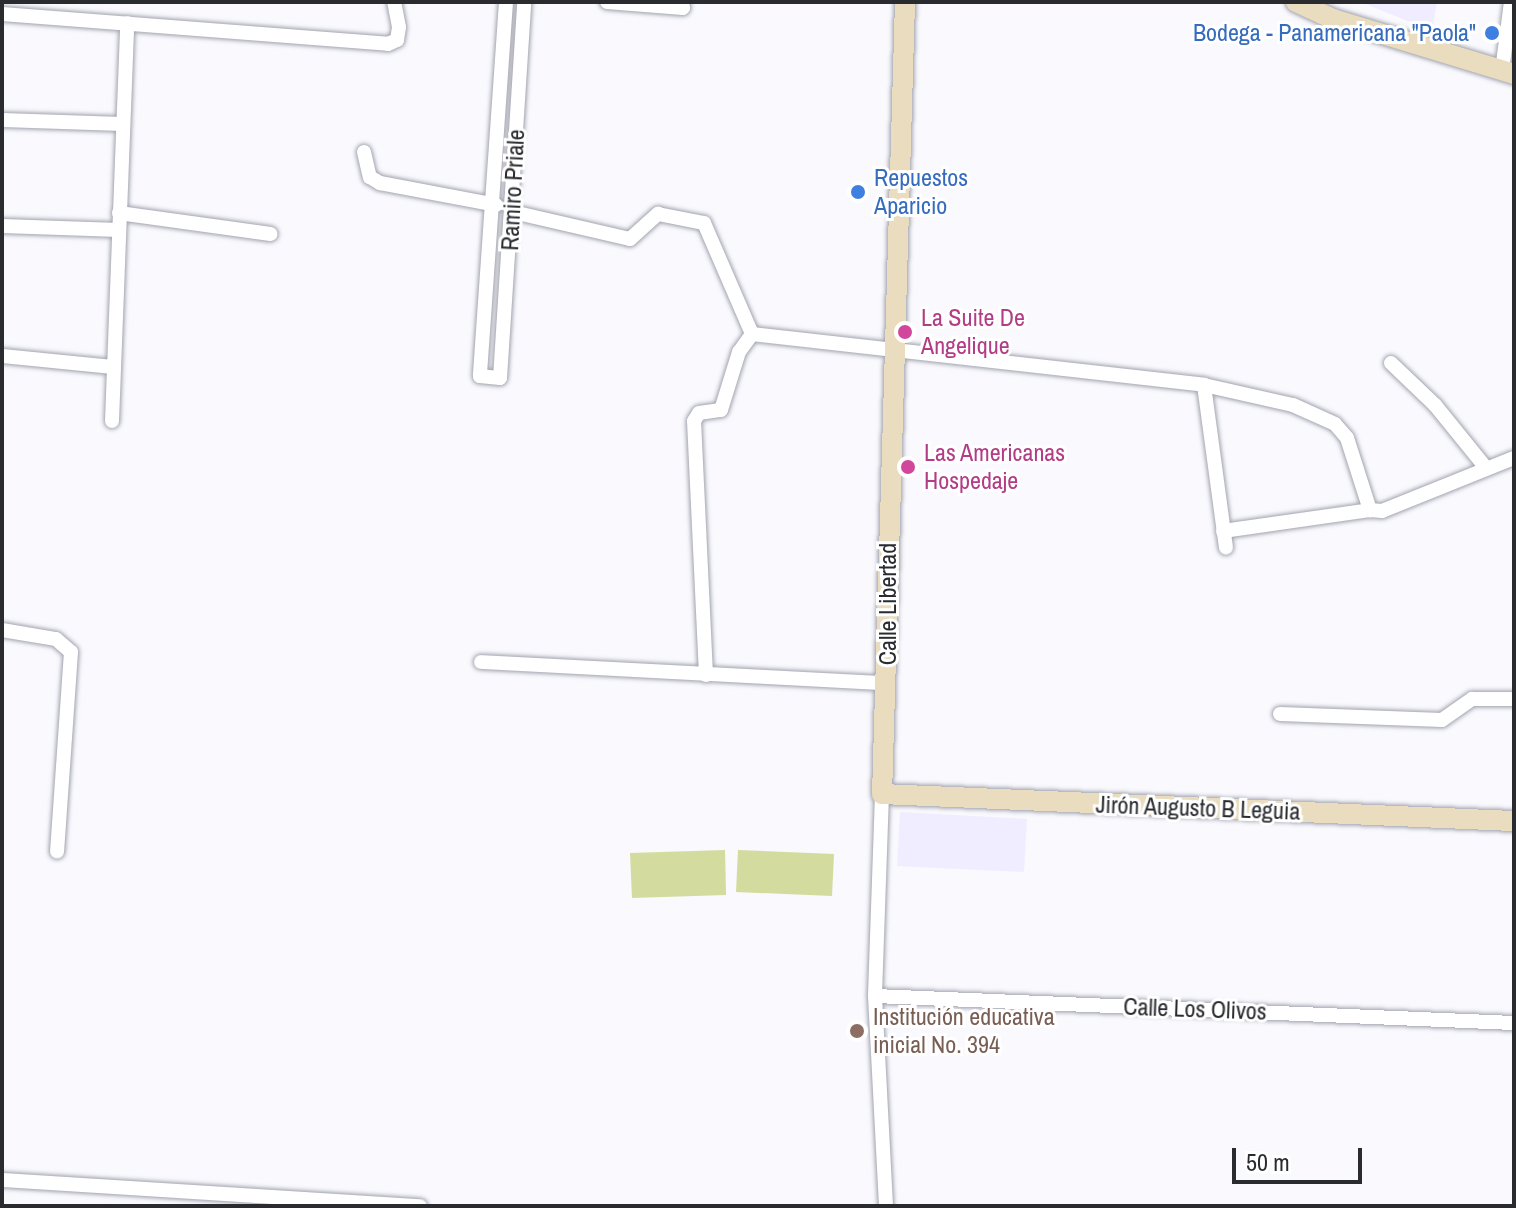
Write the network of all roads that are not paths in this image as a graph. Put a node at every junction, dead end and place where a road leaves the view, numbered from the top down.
1 (394, 2) edge
2 (506, 2) edge
3 (524, 2) edge
4 (607, 2) edge
5 (682, 2) edge
6 (905, 2) edge
7 (1296, 2) edge
8 (1511, 2) edge
9 (1331, 7) edge
10 (2, 14) edge
11 (127, 23) junction
12 (1509, 66) edge
13 (2, 120) edge
14 (123, 124) junction
15 (364, 152) dead end
16 (496, 205) junction
17 (513, 212) junction
18 (119, 213) junction
19 (2, 226) edge
20 (119, 230) junction
21 (271, 234) dead end
22 (752, 334) junction
23 (893, 346) junction
24 (2, 356) edge
25 (1391, 363) dead end
26 (113, 367) junction
27 (1204, 385) junction
28 (112, 421) dead end
29 (1514, 458) edge
30 (1486, 468) junction
31 (1370, 510) junction
32 (1223, 531) junction
33 (1226, 548) dead end
34 (2, 630) edge
35 (481, 662) dead end
36 (706, 675) junction
37 (887, 683) junction
38 (1514, 699) edge
39 (1280, 714) dead end
40 (882, 794) junction
41 (1514, 821) edge
42 (57, 852) dead end
43 (875, 996) junction
44 (1514, 1023) edge
45 (2, 1180) edge
46 (420, 1206) edge
47 (886, 1206) edge

1 - 11 street
2 - 16 street, Ramiro Priale
3 - 17 street, Ramiro Priale
4 - 5 street
6 - 23 street, Calle Libertad
7 - 9 street
8 - 12 street
9 - 12 street
10 - 11 street
11 - 14 street
13 - 14 street
14 - 18 street
15 - 16 street
16 - 17 street, Ramiro Priale
17 - 22 street
18 - 20 street
18 - 21 street
19 - 20 street
20 - 26 street
22 - 23 street
22 - 36 street
23 - 27 street
23 - 37 street, Calle Libertad
24 - 26 street
25 - 30 street
26 - 28 street
27 - 31 street
27 - 32 street
29 - 30 street
30 - 31 street
31 - 32 street
32 - 33 street
34 - 42 street
35 - 36 street
36 - 37 street
37 - 40 street, Calle Libertad
38 - 39 street
40 - 41 street, Jirón Augusto B Leguia
40 - 43 street, Calle Libertad
43 - 44 street, Calle Los Olivos
43 - 47 street, Calle Libertad
45 - 46 street

